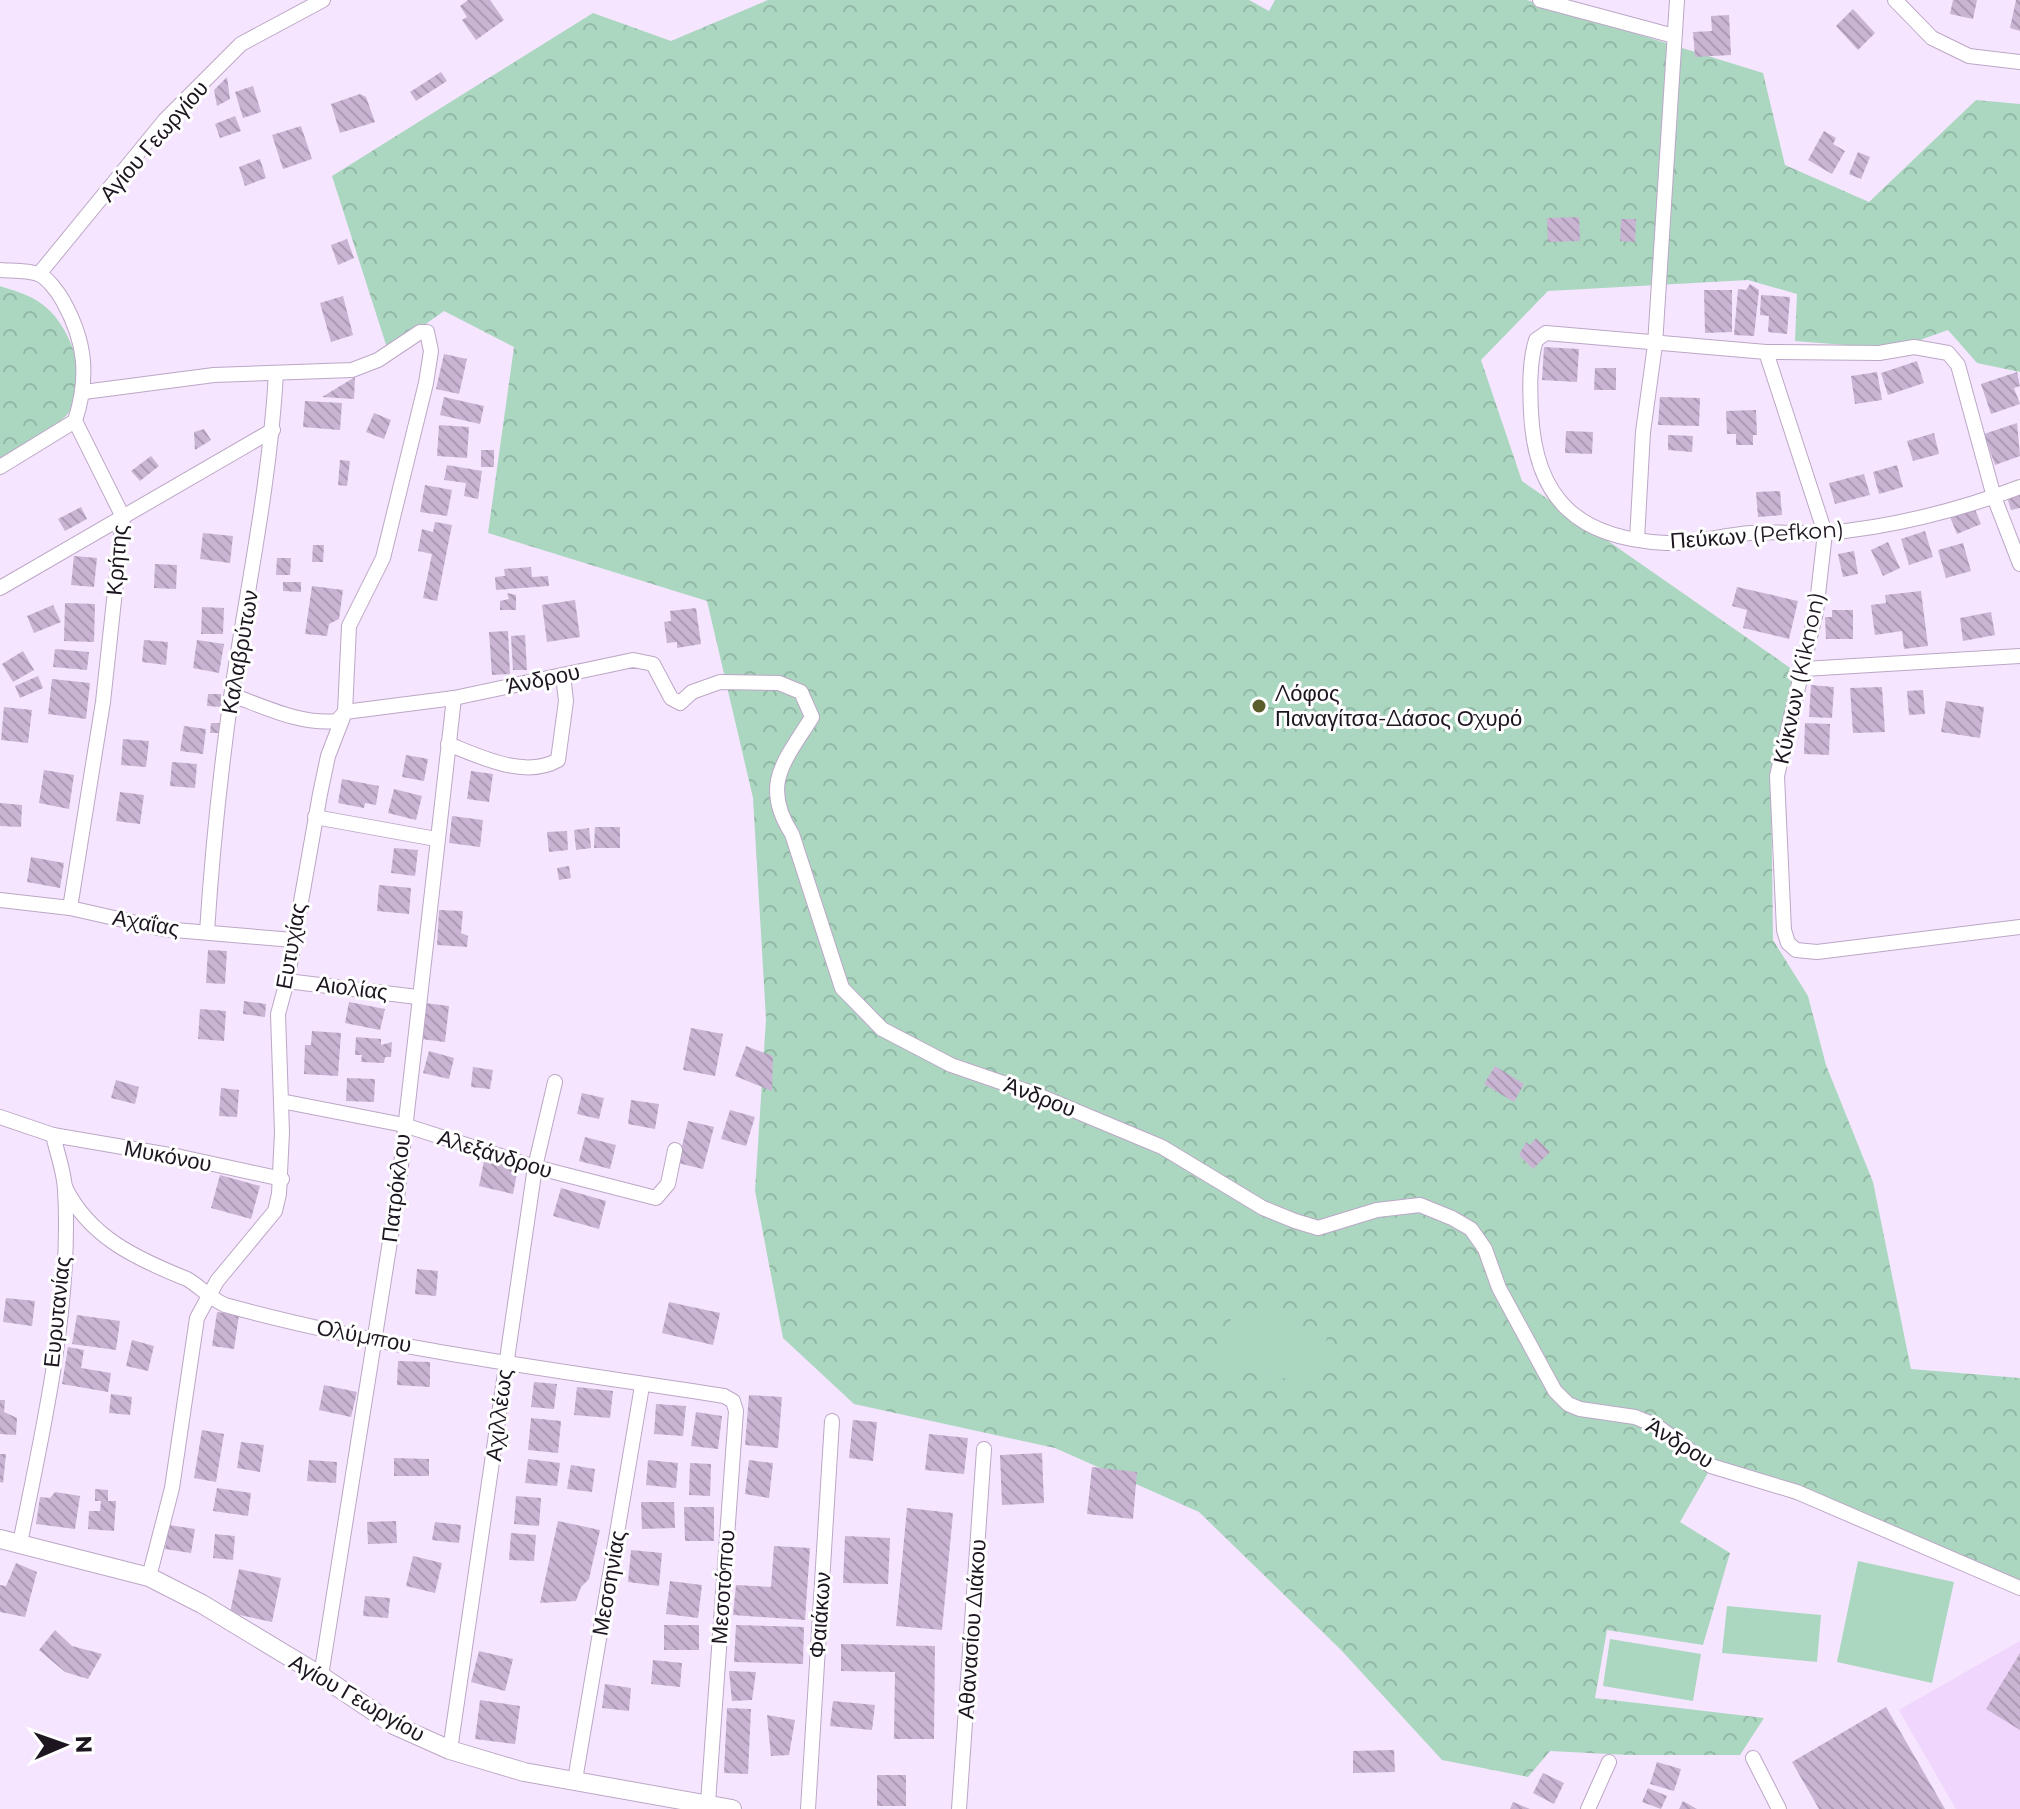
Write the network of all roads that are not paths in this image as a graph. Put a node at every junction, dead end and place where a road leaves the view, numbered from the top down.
1 (323, 0) edge
2 (1540, 0) edge
3 (1677, 0) edge
4 (1895, 0) edge
5 (1674, 36) junction
6 (2020, 62) edge
7 (0, 270) edge
8 (39, 274) junction
9 (1655, 345) junction
10 (1766, 352) junction
11 (276, 373) junction
12 (84, 392) junction
13 (75, 421) junction
14 (273, 430) junction
15 (0, 467) edge
16 (2020, 487) edge
17 (1994, 497) junction
18 (123, 517) junction
19 (1825, 533) junction
20 (1637, 539) junction
21 (2020, 564) edge
22 (0, 588) edge
23 (2020, 656) edge
24 (1804, 669) junction
25 (563, 675) junction
26 (232, 695) junction
27 (454, 698) junction
28 (345, 712) junction
29 (448, 744) junction
30 (315, 817) junction
31 (436, 839) junction
32 (0, 900) edge
33 (70, 908) junction
34 (2020, 927) edge
35 (207, 932) junction
36 (293, 940) junction
37 (287, 981) junction
38 (417, 997) junction
39 (555, 1082) dead end
40 (281, 1101) junction
41 (0, 1117) edge
42 (404, 1125) junction
43 (53, 1135) junction
44 (675, 1150) dead end
45 (535, 1167) junction
46 (282, 1179) junction
47 (65, 1187) junction
48 (207, 1297) junction
49 (376, 1339) junction
50 (506, 1362) junction
51 (642, 1386) junction
52 (706, 1393) joint
53 (832, 1421) dead end
54 (984, 1449) dead end
55 (0, 1539) edge
56 (20, 1543) junction
57 (149, 1577) junction
58 (2020, 1588) edge
59 (321, 1676) junction
60 (450, 1750) junction
61 (1753, 1758) dead end
62 (1609, 1762) dead end
63 (575, 1780) junction
64 (708, 1803) junction
65 (732, 1809) edge
66 (808, 1809) edge
67 (959, 1809) edge
68 (1588, 1809) edge
69 (1779, 1809) edge

1 - 8 street, Αγίου Γεωργίου
2 - 5 street
3 - 5 street
4 - 6 street
5 - 9 street
7 - 8 street
8 - 12 street
9 - 10 street
9 - 20 street
9 - 20 street, Πεύκων (Pefkon)
10 - 17 street
10 - 19 street, Κύκνων (Kiknon)
11 - 12 street
11 - 14 street, Καλαβρύτων
11 - 28 street, Ευτυχίας
12 - 13 street
13 - 15 street
13 - 18 street, Κρήτης
14 - 18 street
14 - 26 street, Καλαβρύτων
16 - 17 street, Πεύκων (Pefkon)
17 - 19 street, Πεύκων (Pefkon)
17 - 21 street
18 - 22 street
18 - 33 street, Κρήτης
19 - 20 street, Πεύκων (Pefkon)
19 - 24 street, Κύκνων (Kiknon)
23 - 24 street
24 - 34 street, Κύκνων (Kiknon)
25 - 27 street, Άνδρου
25 - 29 street
25 - 58 street, Άνδρου
26 - 28 street, Άνδρου
26 - 35 street, Καλαβρύτων
27 - 28 street, Άνδρου
27 - 29 street, Πατρόκλου
28 - 30 street, Ευτυχίας
29 - 31 street, Πατρόκλου
30 - 31 street
30 - 36 street, Ευτυχίας
31 - 38 street, Πατρόκλου
32 - 33 street, Αχαΐας
33 - 35 street, Αχαΐας
35 - 36 street, Αχαΐας
36 - 37 street, Ευτυχίας
37 - 38 street, Αιολίας
37 - 40 street, Ευτυχίας
38 - 42 street, Πατρόκλου
39 - 45 street, Αχιλλέως
40 - 42 street, Αλεξάνδρου
40 - 46 street, Ευτυχίας
41 - 43 street
42 - 45 street, Αλεξάνδρου
42 - 49 street, Πατρόκλου
43 - 46 street, Μυκόνου
43 - 47 street, Ευρυτανίας
44 - 45 street, Αλεξάνδρου
45 - 50 street, Αχιλλέως
46 - 48 street, Ευτυχίας
47 - 48 street, Ολύμπου
47 - 56 street, Ευρυτανίας
48 - 49 street, Ολύμπου
48 - 57 street, Ευτυχίας
49 - 50 street, Ολύμπου
49 - 59 street, Πατρόκλου
50 - 51 street, Ολύμπου
50 - 60 street, Αχιλλέως
51 - 52 street, Ολύμπου
51 - 63 street, Μεσσηνίας
52 - 64 street, Μεσοτόπου
53 - 66 street, Φαιάκων
54 - 67 street, Αθανασίου Διάκου
55 - 56 street, Αγίου Γεωργίου
56 - 57 street, Αγίου Γεωργίου
57 - 59 street, Αγίου Γεωργίου
59 - 60 street, Αγίου Γεωργίου
60 - 63 street, Αγίου Γεωργίου
61 - 69 street
62 - 68 street
63 - 64 street, Αγίου Γεωργίου
64 - 65 street, Αγίου Γεωργίου

